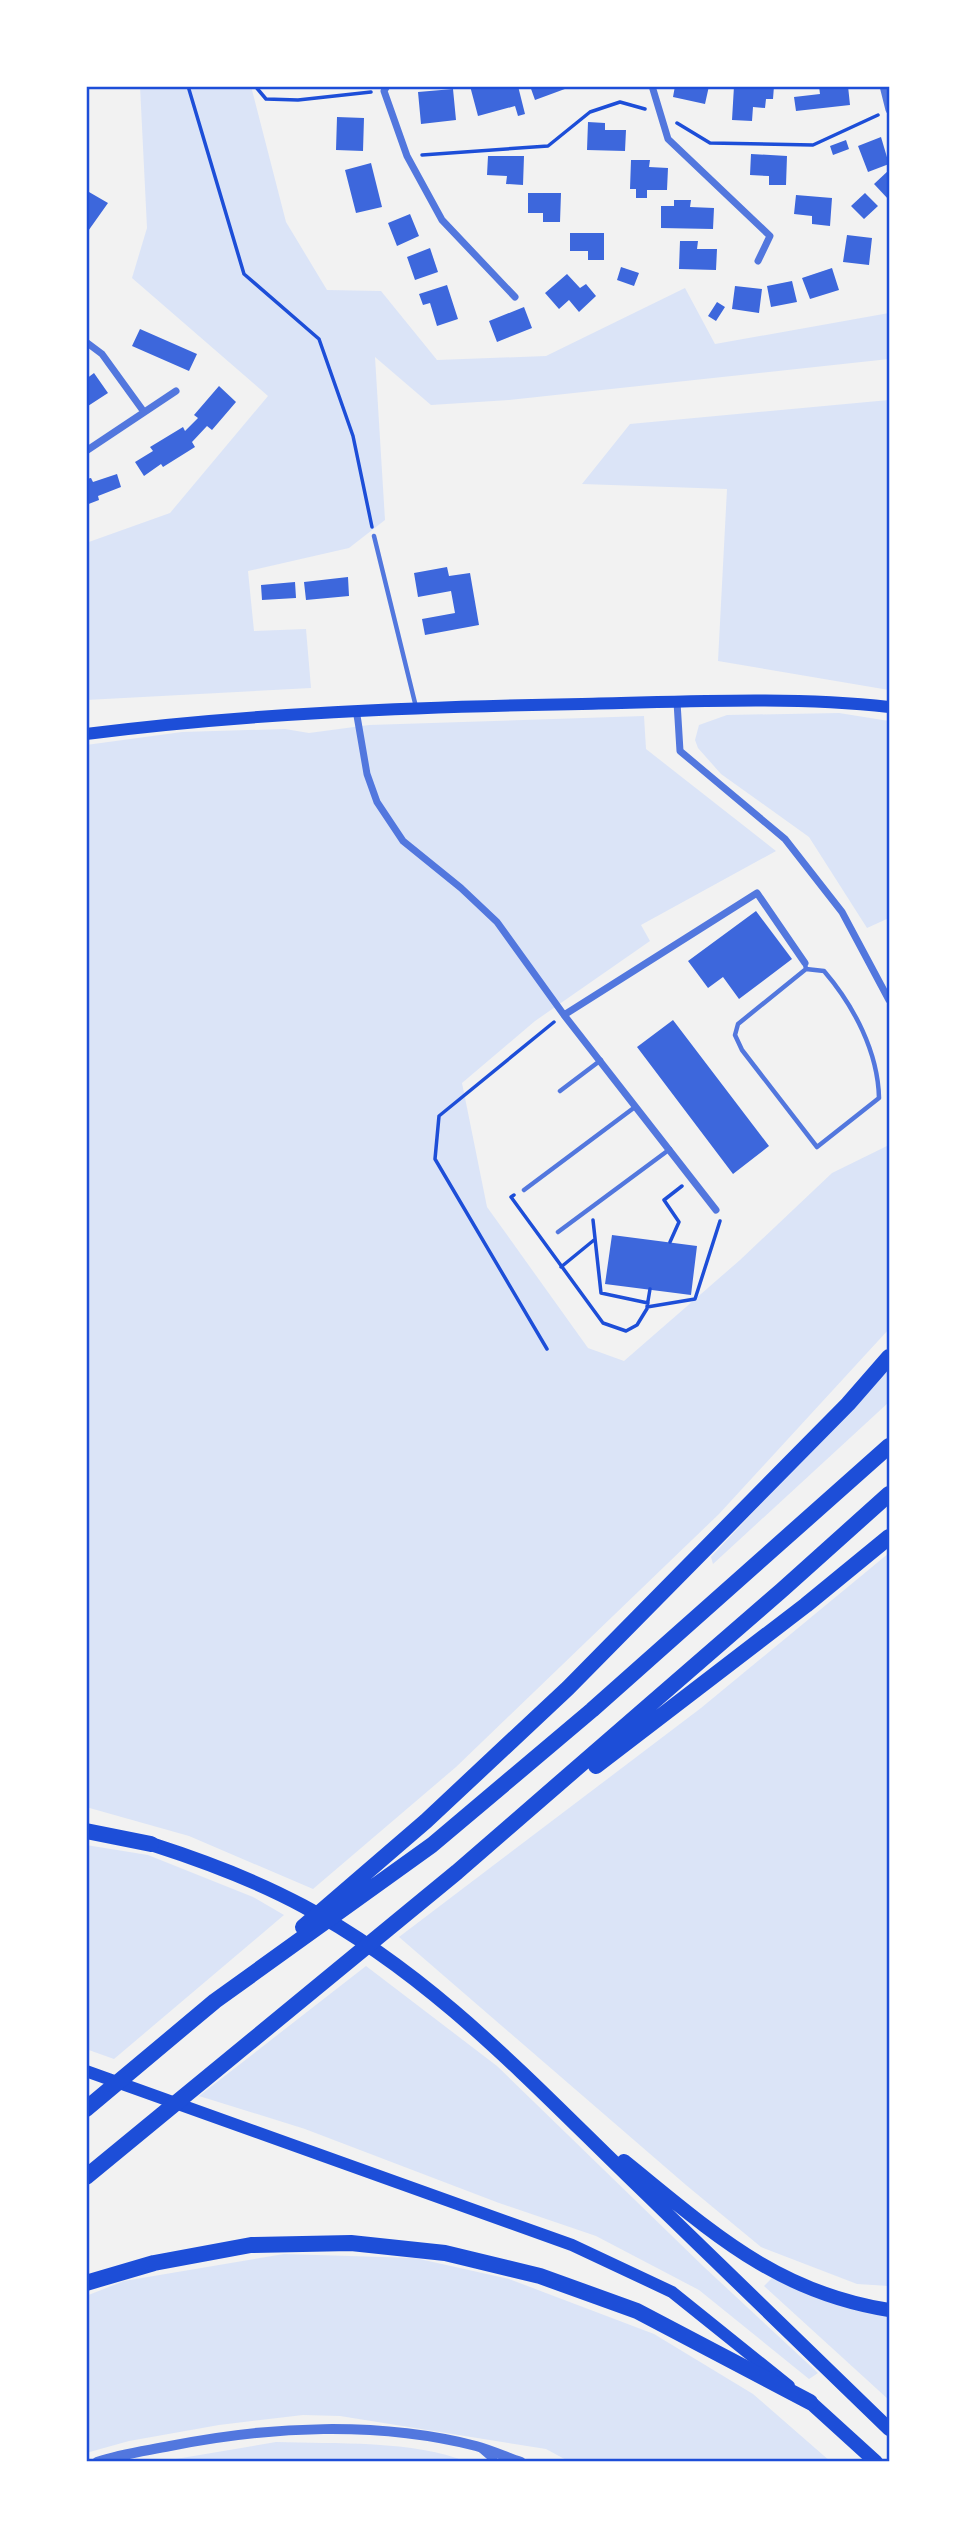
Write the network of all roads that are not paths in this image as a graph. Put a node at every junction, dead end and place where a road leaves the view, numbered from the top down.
1 (652, 86) edge
2 (883, 86) edge
3 (385, 88) edge
4 (889, 110) edge
5 (758, 261) dead end
6 (514, 297) dead end
7 (86, 342) edge
8 (176, 391) dead end
9 (144, 412) junction
10 (86, 451) edge
11 (374, 536) road end
12 (677, 702) junction
13 (416, 707) junction
14 (889, 707) edge
15 (356, 710) junction
16 (86, 734) edge
17 (805, 966) junction
18 (889, 1000) edge
19 (564, 1014) junction
20 (601, 1060) junction
21 (560, 1091) dead end
22 (636, 1106) junction
23 (670, 1149) junction
24 (524, 1190) road end
25 (716, 1210) road end
26 (558, 1232) dead end
27 (889, 1357) edge
28 (889, 1446) edge
29 (889, 1494) edge
30 (889, 1537) edge
31 (86, 1826) edge
32 (86, 1831) edge
33 (151, 1843) junction
34 (457, 1872) junction
35 (215, 2001) junction
36 (86, 2071) edge
37 (555, 2106) junction
38 (86, 2109) edge
39 (86, 2177) edge
40 (86, 2283) edge
41 (889, 2310) edge
42 (810, 2402) junction
43 (889, 2429) edge
44 (477, 2446) junction
45 (97, 2462) edge
46 (496, 2462) edge
47 (521, 2462) edge
48 (876, 2462) edge

1 - 5 street
2 - 4 street
3 - 6 street
7 - 9 street
8 - 9 street
9 - 10 street
11 - 13 lane
12 - 13 main road
12 - 14 main road
12 - 18 street
13 - 15 main road
15 - 16 main road
15 - 19 street
17 - 17 lane
17 - 19 street
19 - 20 street
20 - 21 lane
20 - 22 street
22 - 23 street
22 - 24 lane
23 - 25 street
23 - 26 lane
27 - 35 highway
28 - 35 highway
29 - 34 highway
30 - 34 highway
31 - 33 main road
32 - 33 highway
33 - 37 main road
34 - 39 highway
35 - 38 highway
36 - 42 main road
37 - 41 main road
37 - 43 main road
40 - 42 highway
42 - 48 main road
44 - 45 street
44 - 46 street
44 - 47 street

